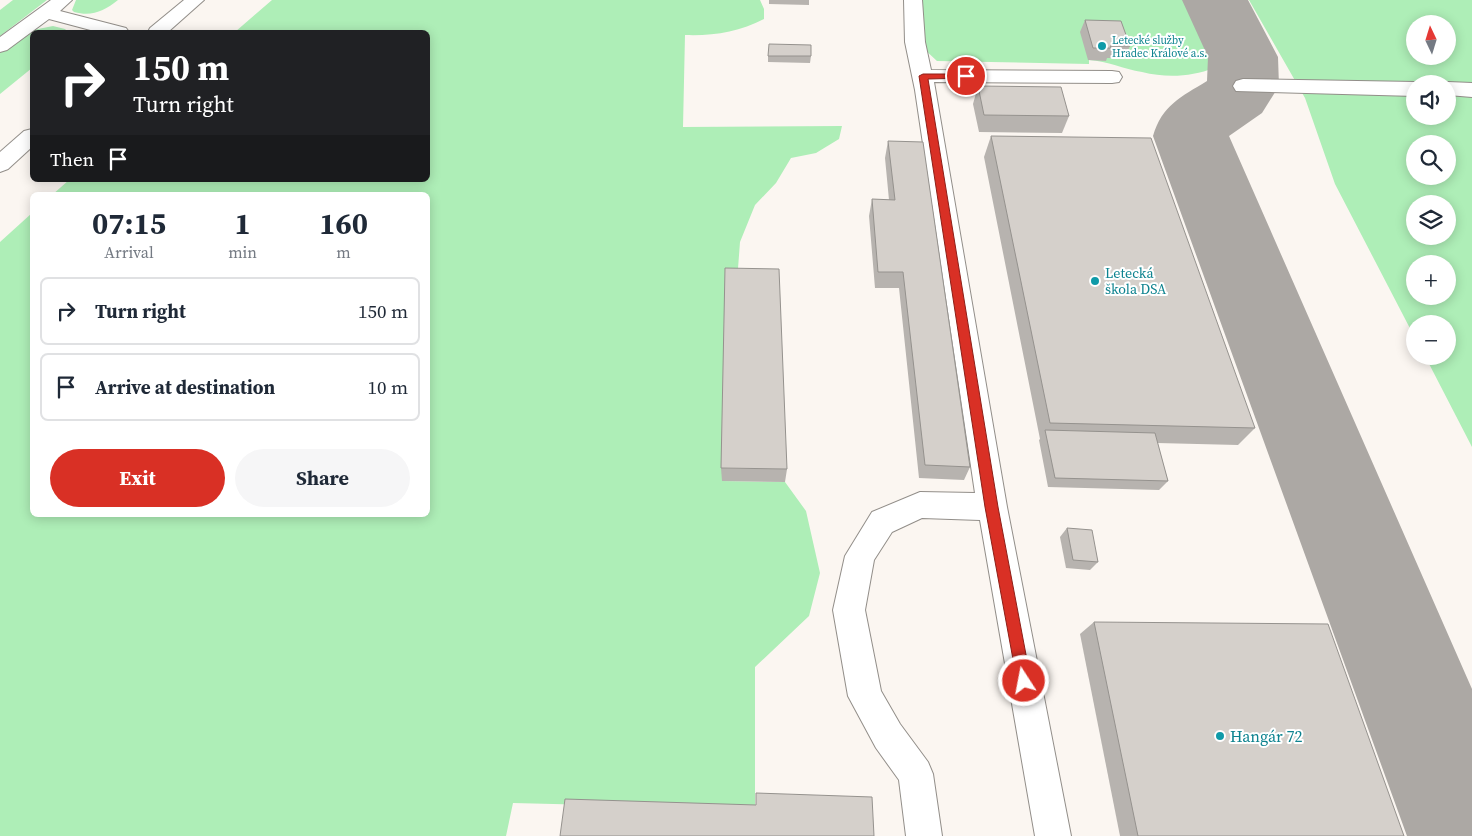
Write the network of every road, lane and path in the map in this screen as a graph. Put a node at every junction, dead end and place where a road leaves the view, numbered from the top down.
1 (63, 0) edge
2 (196, 0) edge
3 (913, 0) edge
4 (46, 13) junction
5 (110, 30) edge
6 (158, 30) edge
7 (0, 46) edge
8 (923, 76) junction
9 (1112, 77) dead end
10 (1243, 86) dead end
11 (1406, 89) edge
12 (1456, 89) edge
13 (1472, 90) edge
14 (30, 138) edge
15 (0, 164) edge
16 (992, 507) junction
17 (924, 836) edge
18 (1053, 836) edge

1 - 4 street
2 - 6 street
3 - 8 street
4 - 5 street
4 - 7 street
8 - 9 street
8 - 16 street
10 - 11 street
12 - 13 street
14 - 15 street
16 - 17 street
16 - 18 street

